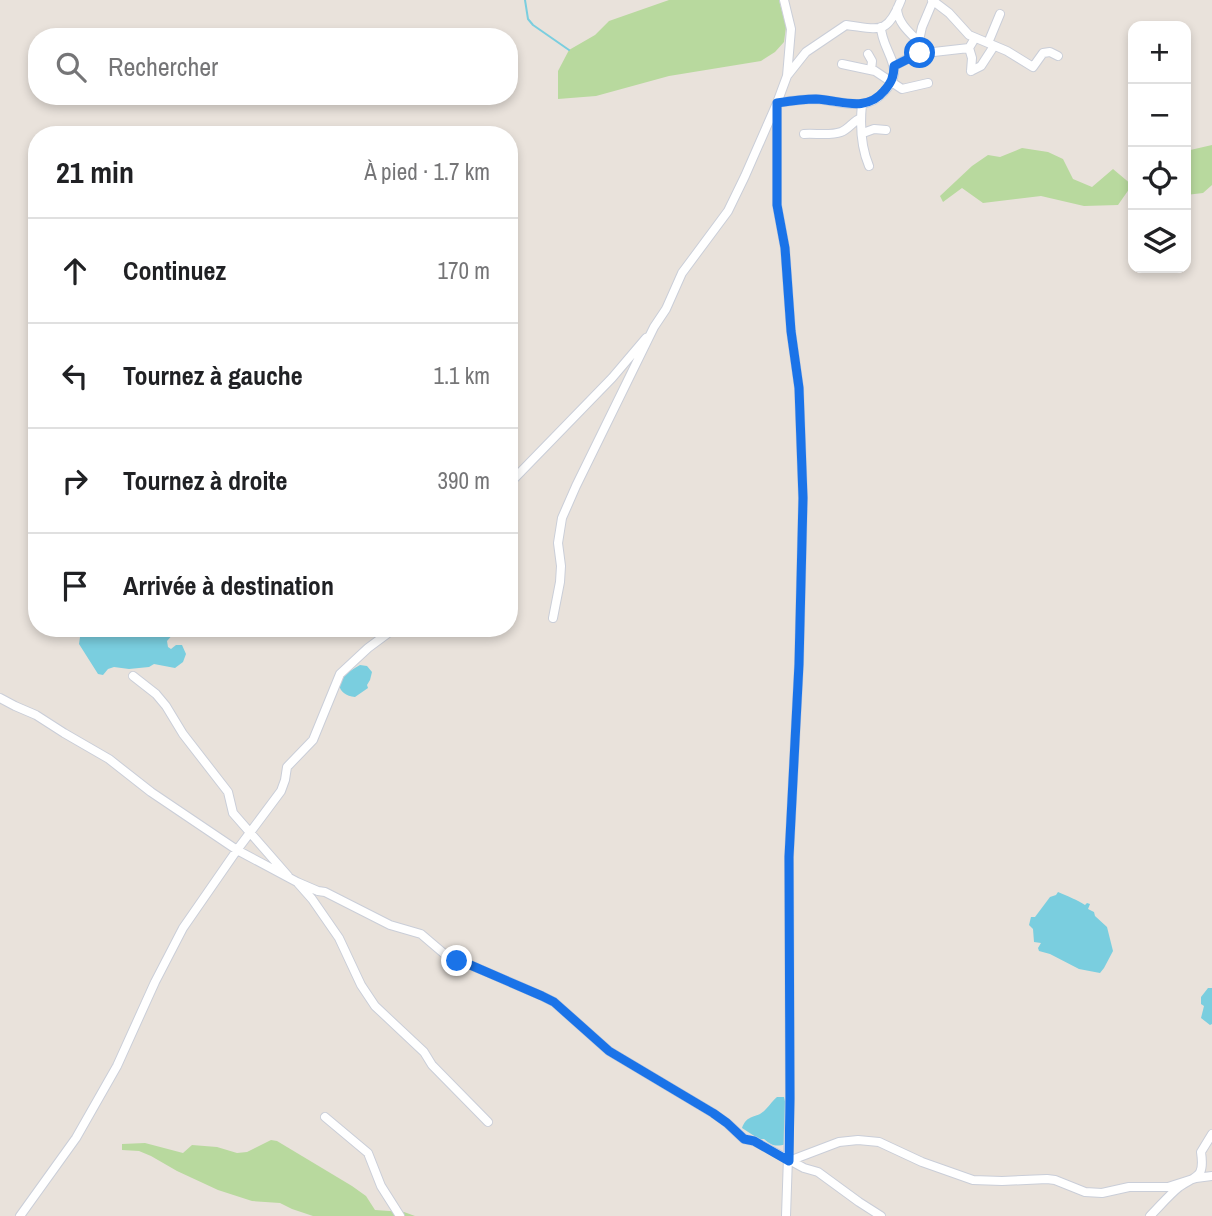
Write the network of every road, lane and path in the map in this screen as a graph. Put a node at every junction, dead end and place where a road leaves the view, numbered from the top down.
1 (784, 0) edge
2 (901, 0) edge
3 (933, 0) edge
4 (897, 9) junction
5 (1000, 14) dead end
6 (881, 27) junction
7 (975, 38) junction
8 (918, 41) junction
9 (991, 44) junction
10 (969, 48) junction
11 (868, 54) dead end
12 (916, 54) junction
13 (1058, 56) dead end
14 (842, 64) dead end
15 (894, 66) junction
16 (871, 70) junction
17 (786, 76) junction
18 (891, 82) junction
19 (928, 83) dead end
20 (777, 103) junction
21 (862, 104) junction
22 (860, 118) junction
23 (886, 130) dead end
24 (804, 134) dead end
25 (863, 134) junction
26 (869, 166) dead end
27 (654, 327) junction
28 (518, 475) edge
29 (553, 618) dead end
30 (382, 637) edge
31 (133, 676) dead end
32 (0, 698) edge
33 (250, 832) junction
34 (237, 850) junction
35 (288, 876) junction
36 (297, 882) junction
37 (324, 883) dead end
38 (318, 891) junction
39 (325, 1116) dead end
40 (488, 1122) dead end
41 (1212, 1133) edge
42 (789, 1161) junction
43 (1202, 1163) junction
44 (1212, 1167) edge
45 (1212, 1176) edge
46 (1196, 1178) junction
47 (20, 1216) edge
48 (400, 1216) edge
49 (786, 1216) edge
50 (881, 1216) edge
51 (1150, 1216) edge

1 - 17 street
2 - 4 street
3 - 7 street
3 - 8 street
4 - 6 street
4 - 8 street
5 - 9 street
6 - 15 street
6 - 17 street
7 - 9 street
7 - 10 street
8 - 12 street
9 - 10 street
9 - 13 street
10 - 12 street
11 - 16 street
12 - 15 street
14 - 16 street
15 - 18 street
16 - 18 street
17 - 20 street
18 - 19 street
18 - 21 street
20 - 21 street
20 - 27 street
20 - 42 street
21 - 22 street
22 - 24 street
22 - 25 street
23 - 25 street
25 - 26 street
27 - 28 street
27 - 29 street
30 - 33 street
31 - 33 street
32 - 34 street
33 - 34 street
33 - 35 street
34 - 35 street
34 - 47 street
35 - 36 street
36 - 38 street
36 - 40 street
37 - 38 street
38 - 42 street
39 - 48 street
41 - 43 street
42 - 46 street
42 - 49 street
42 - 50 street
43 - 44 street
43 - 46 street
45 - 46 street
46 - 51 street

